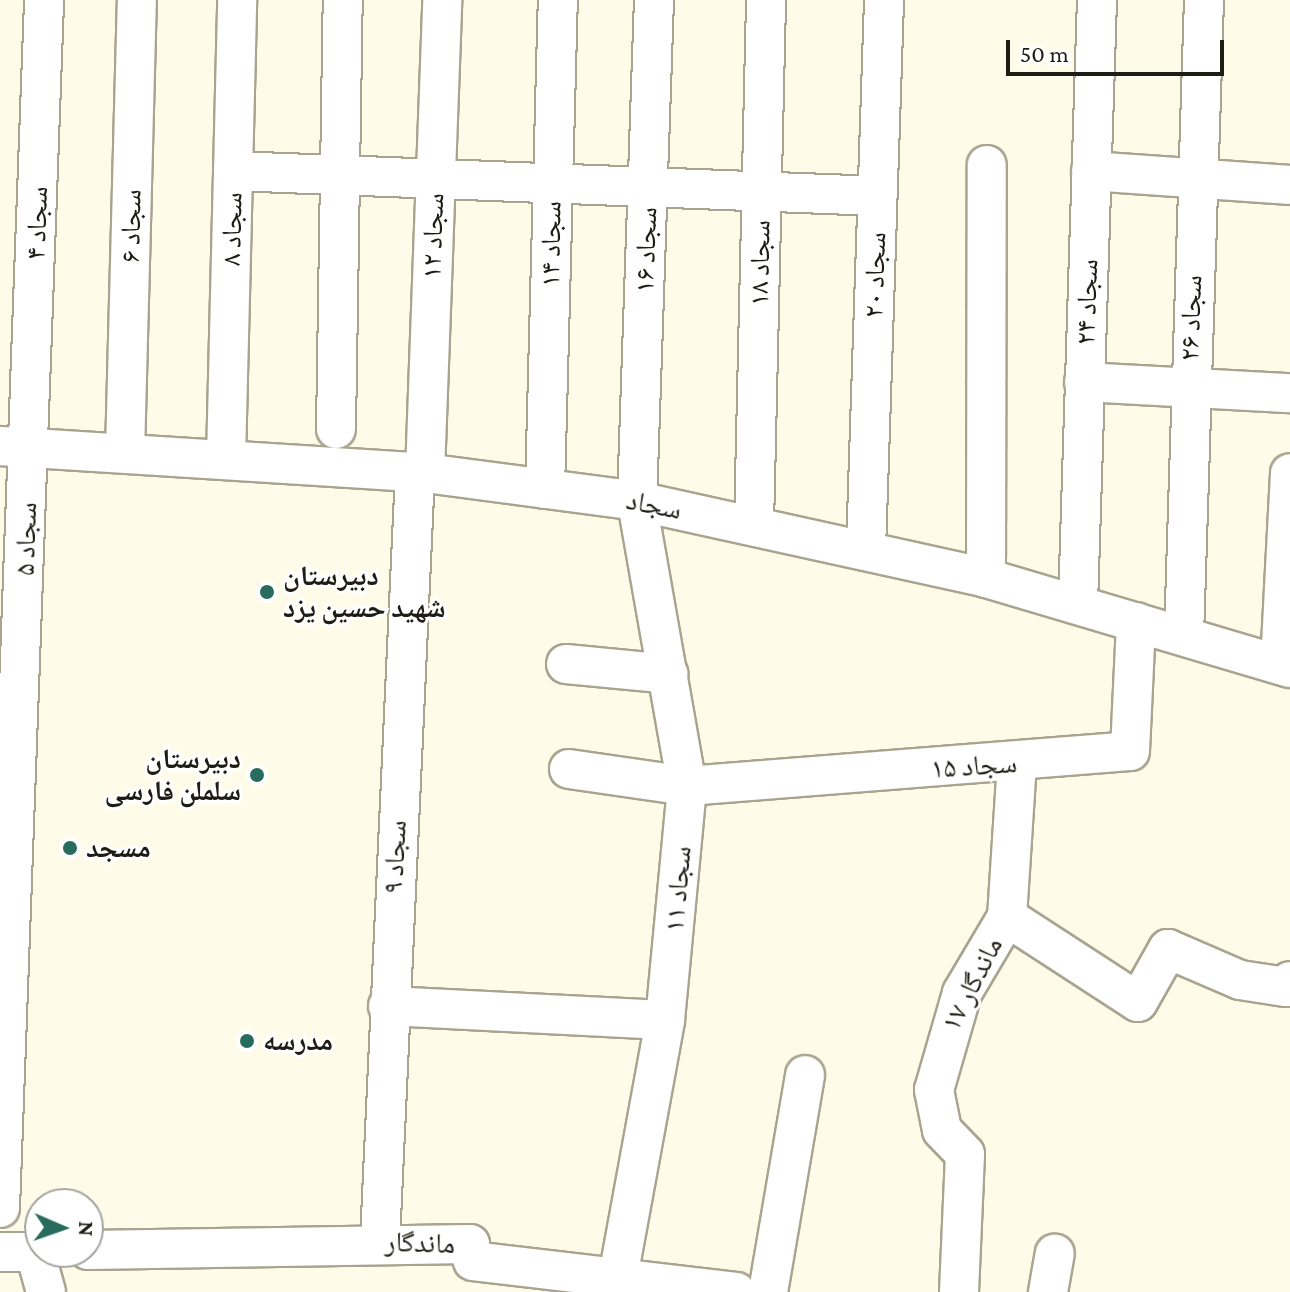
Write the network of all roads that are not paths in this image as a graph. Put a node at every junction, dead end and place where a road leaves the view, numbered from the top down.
1 (44, 0) edge
2 (137, 0) edge
3 (237, 0) edge
4 (343, 0) edge
5 (442, 0) edge
6 (558, 0) edge
7 (654, 0) edge
8 (766, 0) edge
9 (884, 0) edge
10 (1097, 0) edge
11 (1204, 0) edge
12 (987, 165) dead end
13 (233, 171) junction
14 (1091, 171) junction
15 (340, 175) junction
16 (435, 177) junction
17 (1196, 178) junction
18 (552, 181) junction
19 (648, 185) junction
20 (1290, 185) edge
21 (761, 191) junction
22 (878, 196) junction
23 (1084, 382) junction
24 (1189, 385) junction
25 (1290, 393) edge
26 (336, 429) dead end
27 (15, 446) edge
28 (125, 453) junction
29 (226, 459) junction
30 (420, 472) junction
31 (1290, 473) edge
32 (545, 489) junction
33 (637, 501) junction
34 (754, 526) junction
35 (866, 549) junction
36 (986, 578) junction
37 (1078, 604) junction
38 (1136, 622) junction
39 (1184, 636) junction
40 (566, 664) dead end
41 (1285, 666) edge
42 (669, 674) junction
43 (1017, 763) junction
44 (569, 769) dead end
45 (687, 786) junction
46 (1007, 917) junction
47 (1290, 981) edge
48 (388, 1006) junction
49 (665, 1020) junction
50 (805, 1075) dead end
51 (0, 1208) edge
52 (380, 1241) junction
53 (104, 1250) edge
54 (1055, 1254) dead end
55 (33, 1268) edge
56 (618, 1277) junction
57 (558, 1280) edge
58 (46, 1292) edge
59 (736, 1292) edge
60 (768, 1292) edge
61 (959, 1292) edge
62 (1048, 1292) edge

1 - 27 street, سجاد ۴
2 - 28 street, سجاد ۶
3 - 13 street, سجاد ۸
4 - 15 street
5 - 16 street, سجاد ۱۲
6 - 18 street, سجاد ۱۴
7 - 19 street, سجاد ۱۶
8 - 21 street, سجاد ۱۸
9 - 22 street, سجاد ۲۰
10 - 14 street, سجاد ۲۴
11 - 17 street, سجاد ۲۶
12 - 36 street
13 - 15 street
13 - 29 street, سجاد ۸
14 - 17 street
14 - 23 street, سجاد ۲۴
15 - 16 street
15 - 26 street
16 - 18 street
16 - 30 street, سجاد ۱۲
17 - 20 street
17 - 24 street, سجاد ۲۶
18 - 19 street
18 - 32 street, سجاد ۱۴
19 - 21 street
19 - 33 street, سجاد ۱۶
21 - 22 street
21 - 34 street, سجاد ۱۸
22 - 35 street, سجاد ۲۰
23 - 24 street
23 - 37 street, سجاد ۲۴
24 - 25 street
24 - 39 street, سجاد ۲۶
27 - 28 street, سجاد
27 - 51 street, سجاد ۵
28 - 29 street, سجاد
29 - 30 street, سجاد
30 - 32 street, سجاد
30 - 48 street, سجاد ۹
31 - 41 street
32 - 33 street, سجاد
33 - 34 street, سجاد
33 - 42 street, سجاد ۱۱
34 - 35 street, سجاد
35 - 36 street, سجاد
36 - 37 street, سجاد
37 - 38 street, سجاد
38 - 39 street, سجاد
38 - 43 street, سجاد ۱۵
39 - 41 street, سجاد
40 - 42 street
42 - 45 street, سجاد ۱۱
43 - 45 street, سجاد ۱۵
43 - 46 street, ماندگار ۱۷
44 - 45 street, سجاد ۱۵
45 - 49 street, سجاد ۱۱
46 - 47 street
46 - 61 street, ماندگار ۱۷
48 - 49 street
48 - 52 street, سجاد ۹
49 - 56 street, سجاد ۱۱
50 - 60 street
52 - 53 street, ماندگار
52 - 57 street, ماندگار
54 - 62 street
55 - 58 street
56 - 57 street, ماندگار
56 - 59 street, ماندگار

